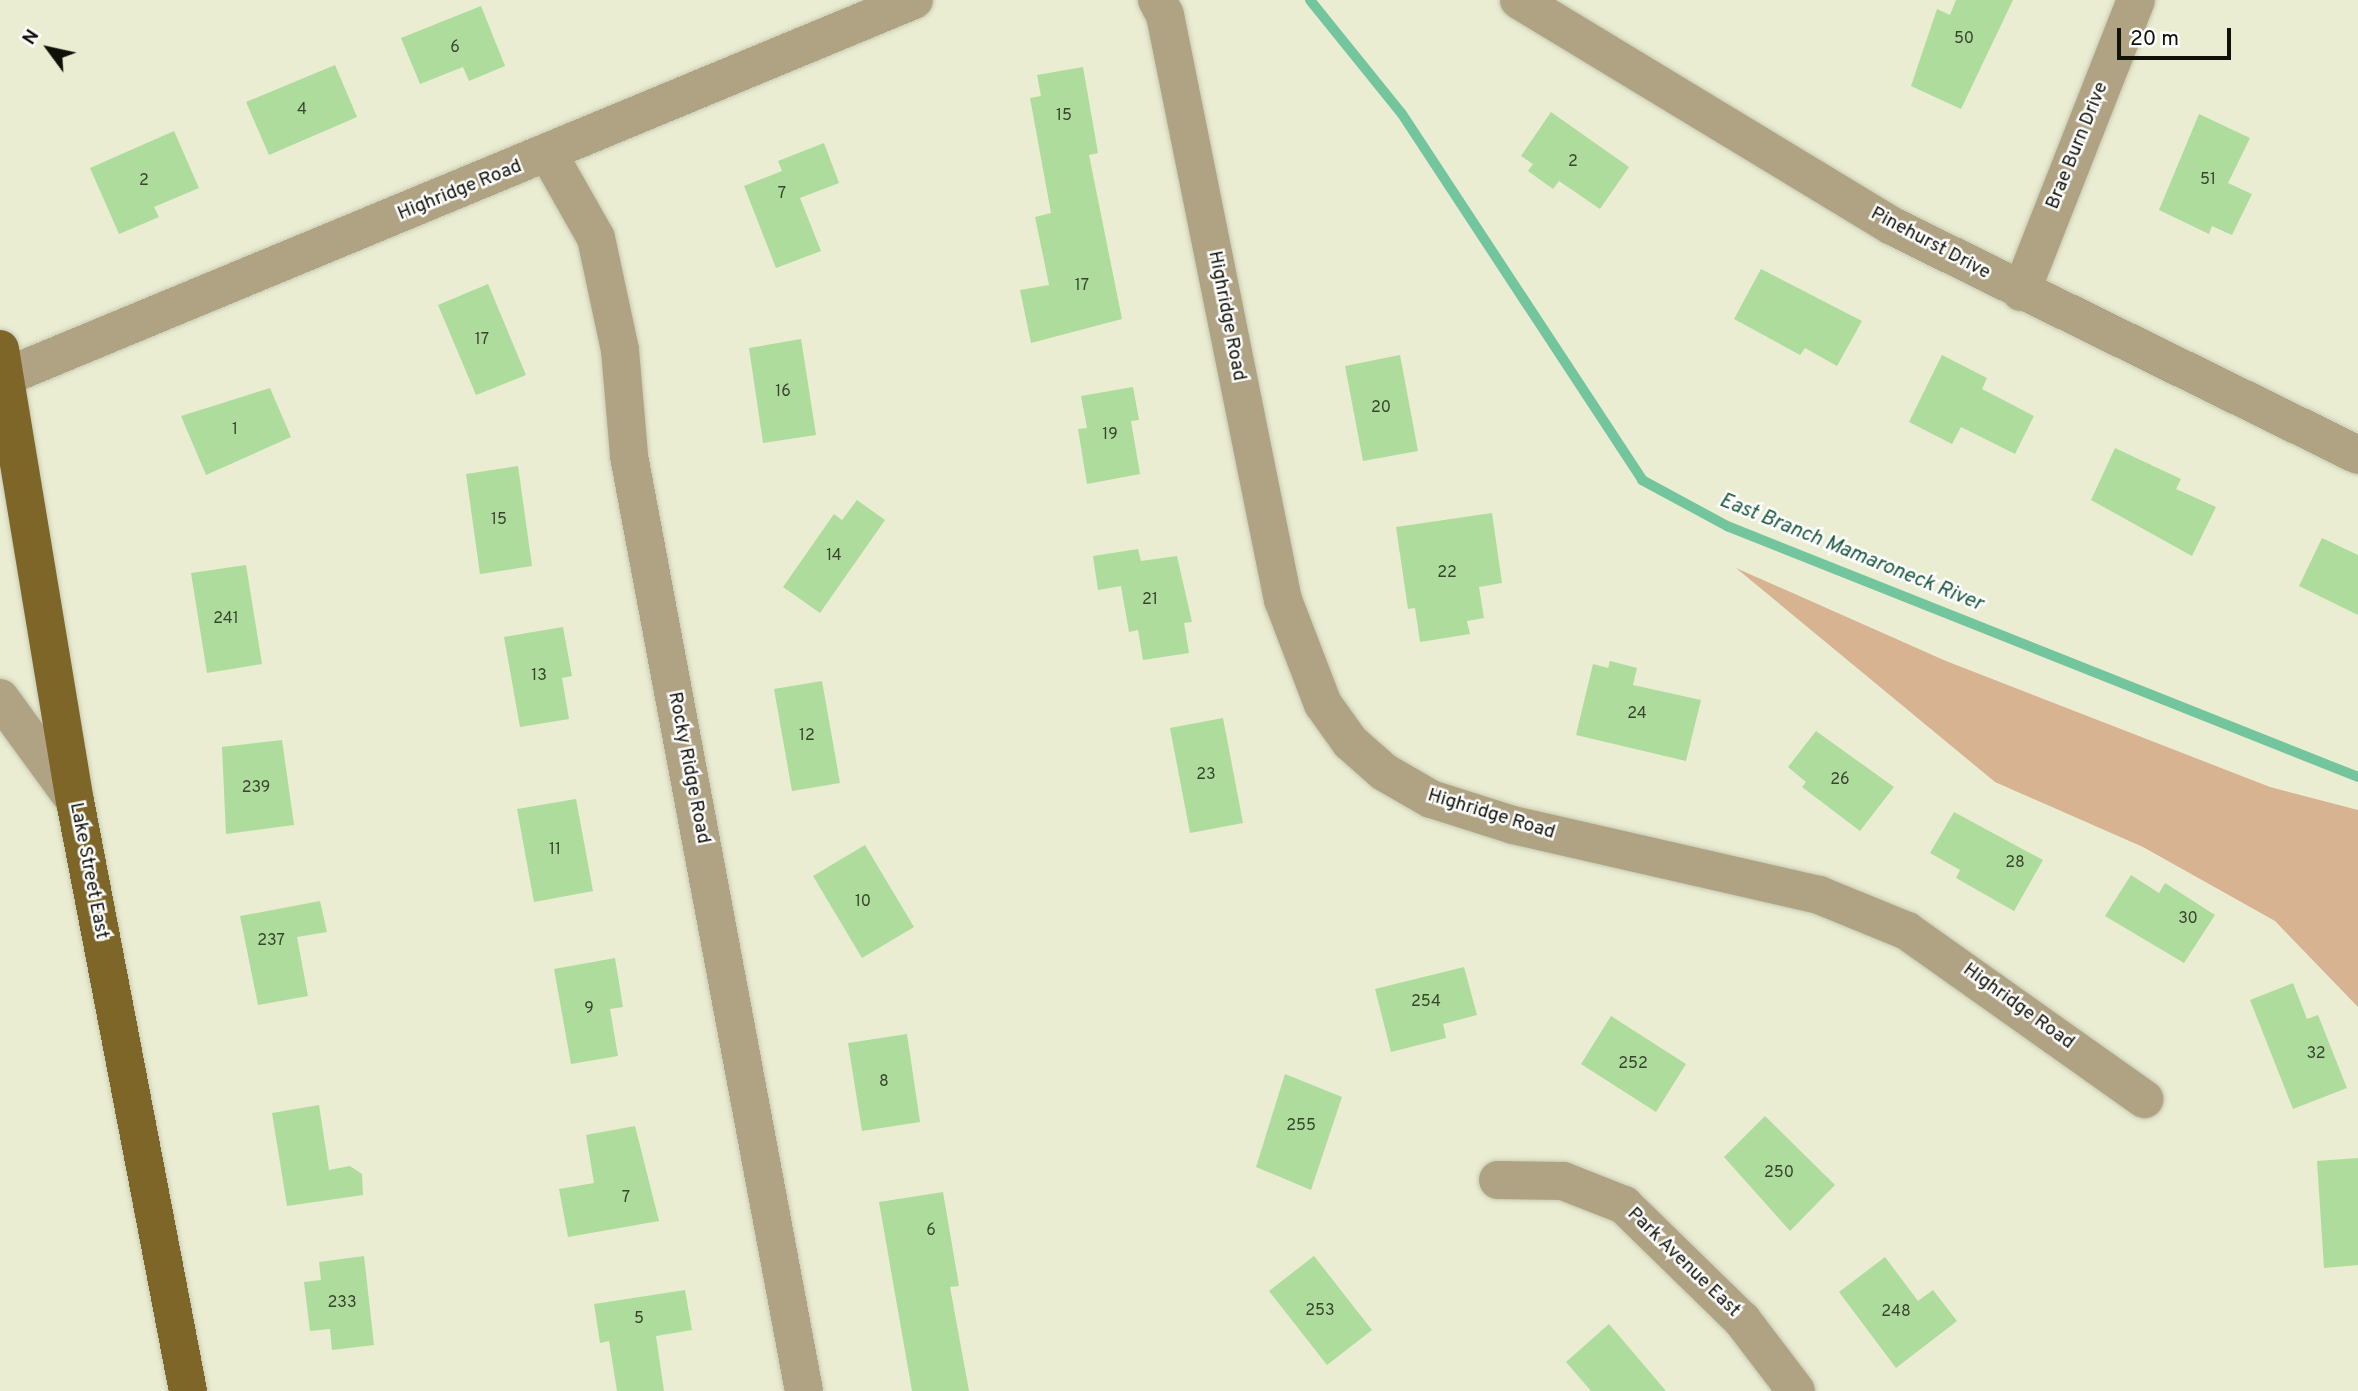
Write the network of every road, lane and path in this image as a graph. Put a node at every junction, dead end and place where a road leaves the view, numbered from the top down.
1 (914, 0) edge
2 (1157, 0) edge
3 (1519, 0) edge
4 (2136, 0) edge
5 (549, 155) junction
6 (2021, 292) junction
7 (3, 363) edge
8 (2358, 455) edge
9 (0, 698) edge
10 (75, 801) junction
11 (2144, 1099) dead end
12 (1498, 1180) dead end
13 (188, 1391) edge
14 (804, 1391) edge
15 (1796, 1391) edge

1 - 5 street, Highridge Road
2 - 11 street, Highridge Road
3 - 6 street, Pinehurst Drive
4 - 6 street, Brae Burn Drive
5 - 7 street, Highridge Road
5 - 14 street, Rocky Ridge Road
6 - 8 street, Pinehurst Drive
7 - 10 main road, Lake Street East
9 - 10 street
10 - 13 main road, Lake Street East
12 - 15 street, Park Avenue East

